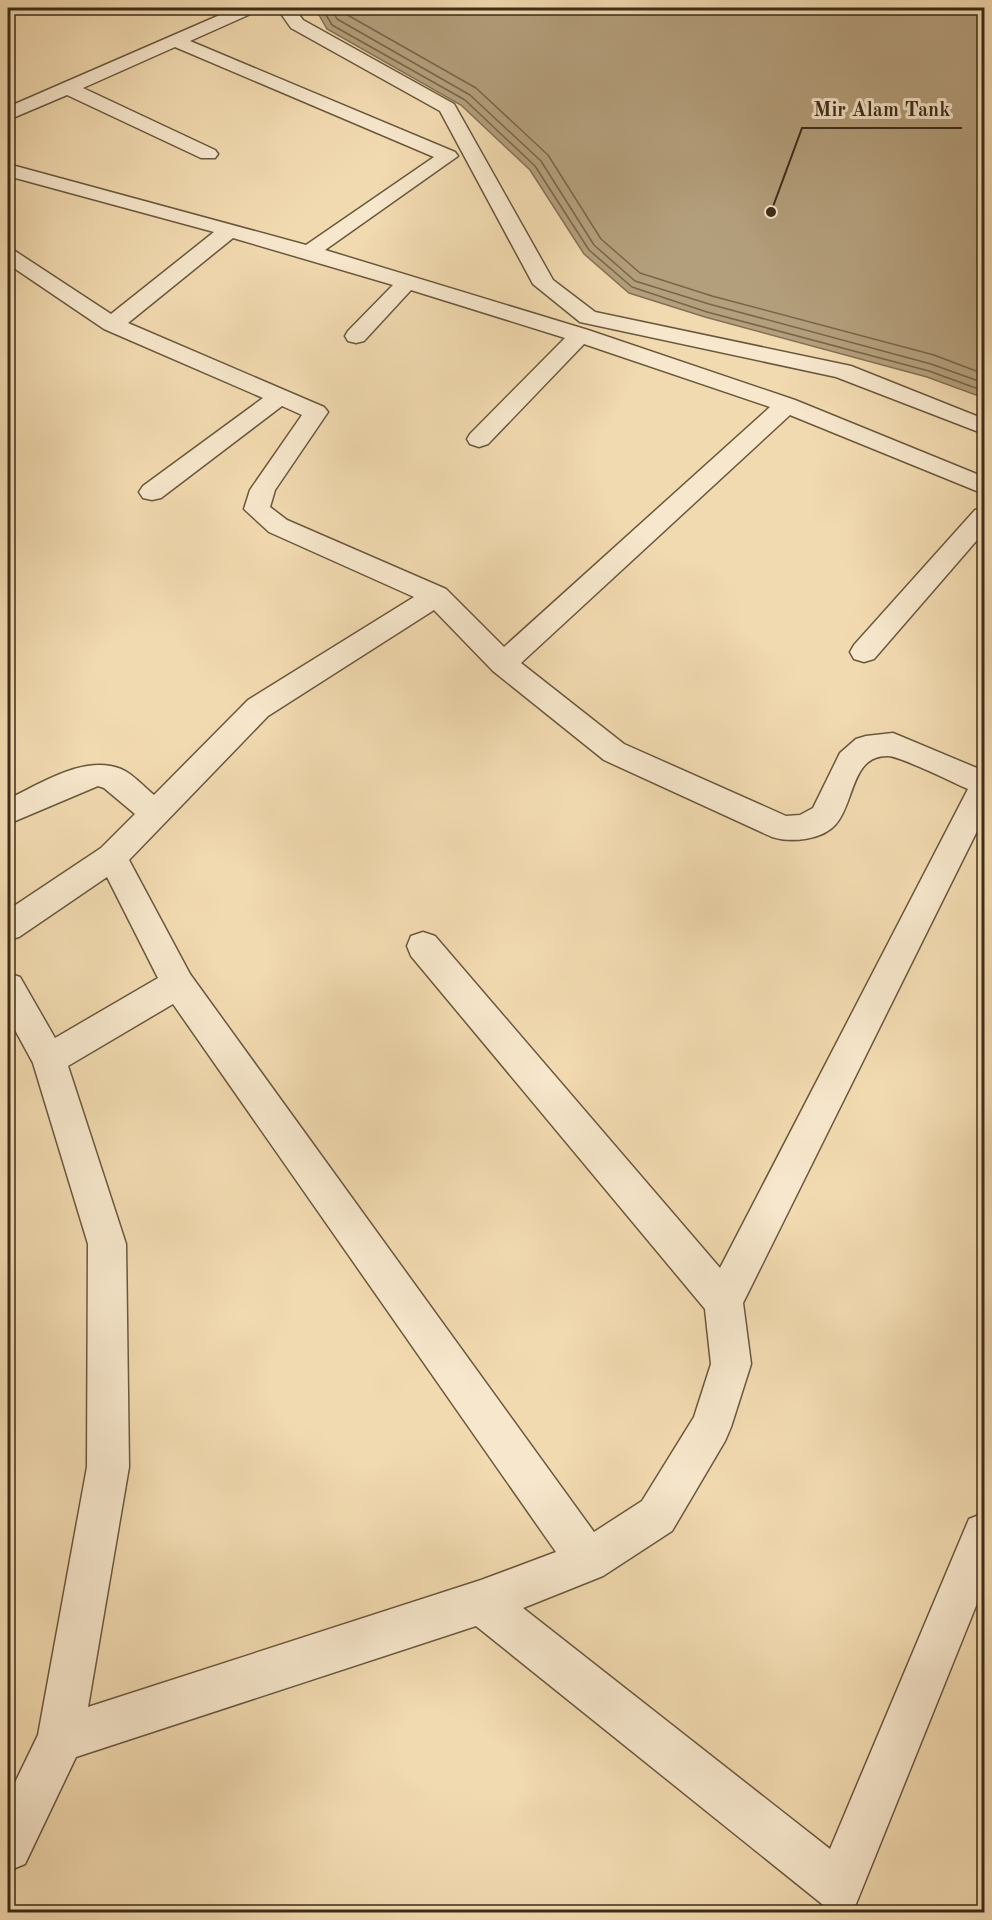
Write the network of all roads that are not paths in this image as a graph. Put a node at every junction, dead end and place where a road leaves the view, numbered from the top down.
1 (15, 8) edge
2 (249, 8) edge
3 (286, 8) edge
4 (8, 9) edge
5 (173, 40) junction
6 (68, 88) junction
7 (8, 114) edge
8 (208, 154) dead end
9 (8, 170) edge
10 (230, 230) junction
11 (309, 252) junction
12 (8, 255) edge
13 (407, 282) junction
14 (112, 324) junction
15 (580, 335) junction
16 (356, 336) dead end
17 (279, 397) junction
18 (787, 405) junction
19 (984, 427) edge
20 (479, 439) dead end
21 (984, 486) edge
22 (152, 492) dead end
23 (984, 516) edge
24 (436, 596) junction
25 (864, 652) dead end
26 (503, 664) junction
27 (984, 783) edge
28 (984, 788) edge
29 (8, 812) edge
30 (154, 814) junction
31 (112, 857) junction
32 (8, 927) edge
33 (423, 946) dead end
34 (178, 984) junction
35 (8, 987) edge
36 (49, 1059) junction
37 (723, 1301) junction
38 (984, 1534) edge
39 (588, 1561) junction
40 (481, 1602) junction
41 (60, 1739) junction
42 (8, 1847) edge

1 - 4 street
2 - 5 street
3 - 19 street
5 - 6 street
5 - 11 street
6 - 7 street
6 - 8 street
9 - 10 street
10 - 11 street
10 - 14 street
11 - 13 street
12 - 14 street
13 - 15 street
13 - 16 street
14 - 17 street
15 - 18 street
15 - 20 street
17 - 22 street
17 - 24 street
18 - 21 street
18 - 26 street
23 - 25 street
24 - 26 street
24 - 30 street
26 - 27 street
28 - 37 street
29 - 30 street
30 - 31 street
31 - 32 street
31 - 34 street
33 - 37 street
34 - 36 street
34 - 39 street
35 - 36 street
36 - 41 street
37 - 39 street
38 - 40 street
39 - 40 street
40 - 41 street
41 - 42 street

